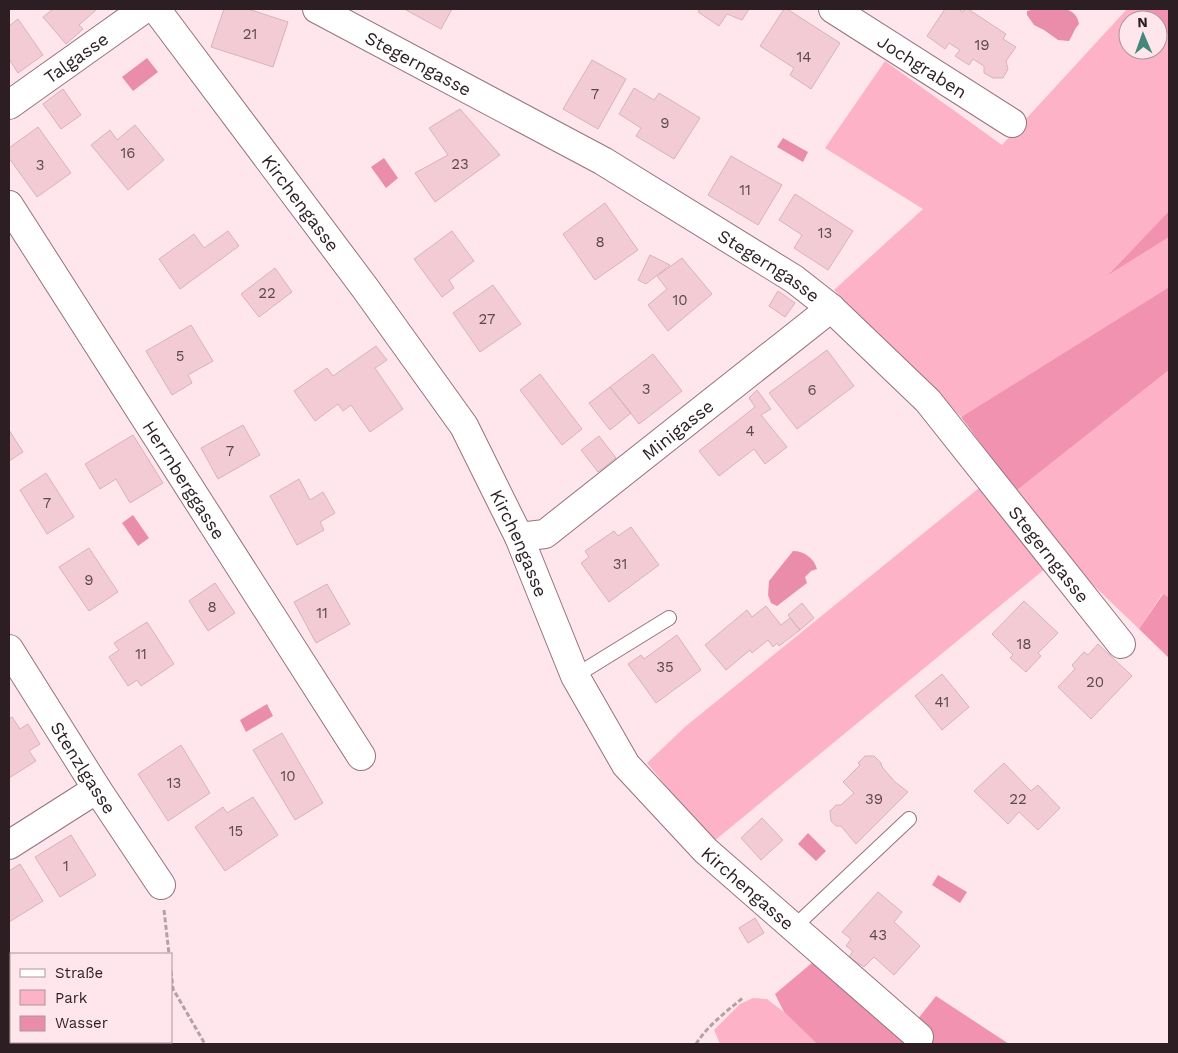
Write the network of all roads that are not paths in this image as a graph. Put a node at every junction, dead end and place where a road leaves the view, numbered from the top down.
1 (144, 9) edge
2 (156, 9) edge
3 (317, 9) edge
4 (833, 9) edge
5 (9, 105) edge
6 (1012, 123) dead end
7 (9, 204) edge
8 (830, 308) junction
9 (519, 537) junction
10 (669, 618) dead end
11 (1121, 644) dead end
12 (9, 649) edge
13 (575, 676) junction
14 (361, 756) dead end
15 (97, 788) junction
16 (909, 819) dead end
17 (9, 845) edge
18 (160, 885) road end
19 (793, 928) junction
20 (919, 1037) dead end

1 - 5 street, Talgasse
2 - 9 street, Kirchengasse
3 - 8 street, Stegerngasse
4 - 6 street, Jochgraben
7 - 14 street, Herrnberggasse
8 - 9 street, Minigasse
8 - 11 street, Stegerngasse
9 - 13 street, Kirchengasse
10 - 13 lane
12 - 15 street, Stenzlgasse
13 - 19 street, Kirchengasse
15 - 17 street
15 - 18 street, Stenzlgasse
16 - 19 lane
19 - 20 street, Kirchengasse

